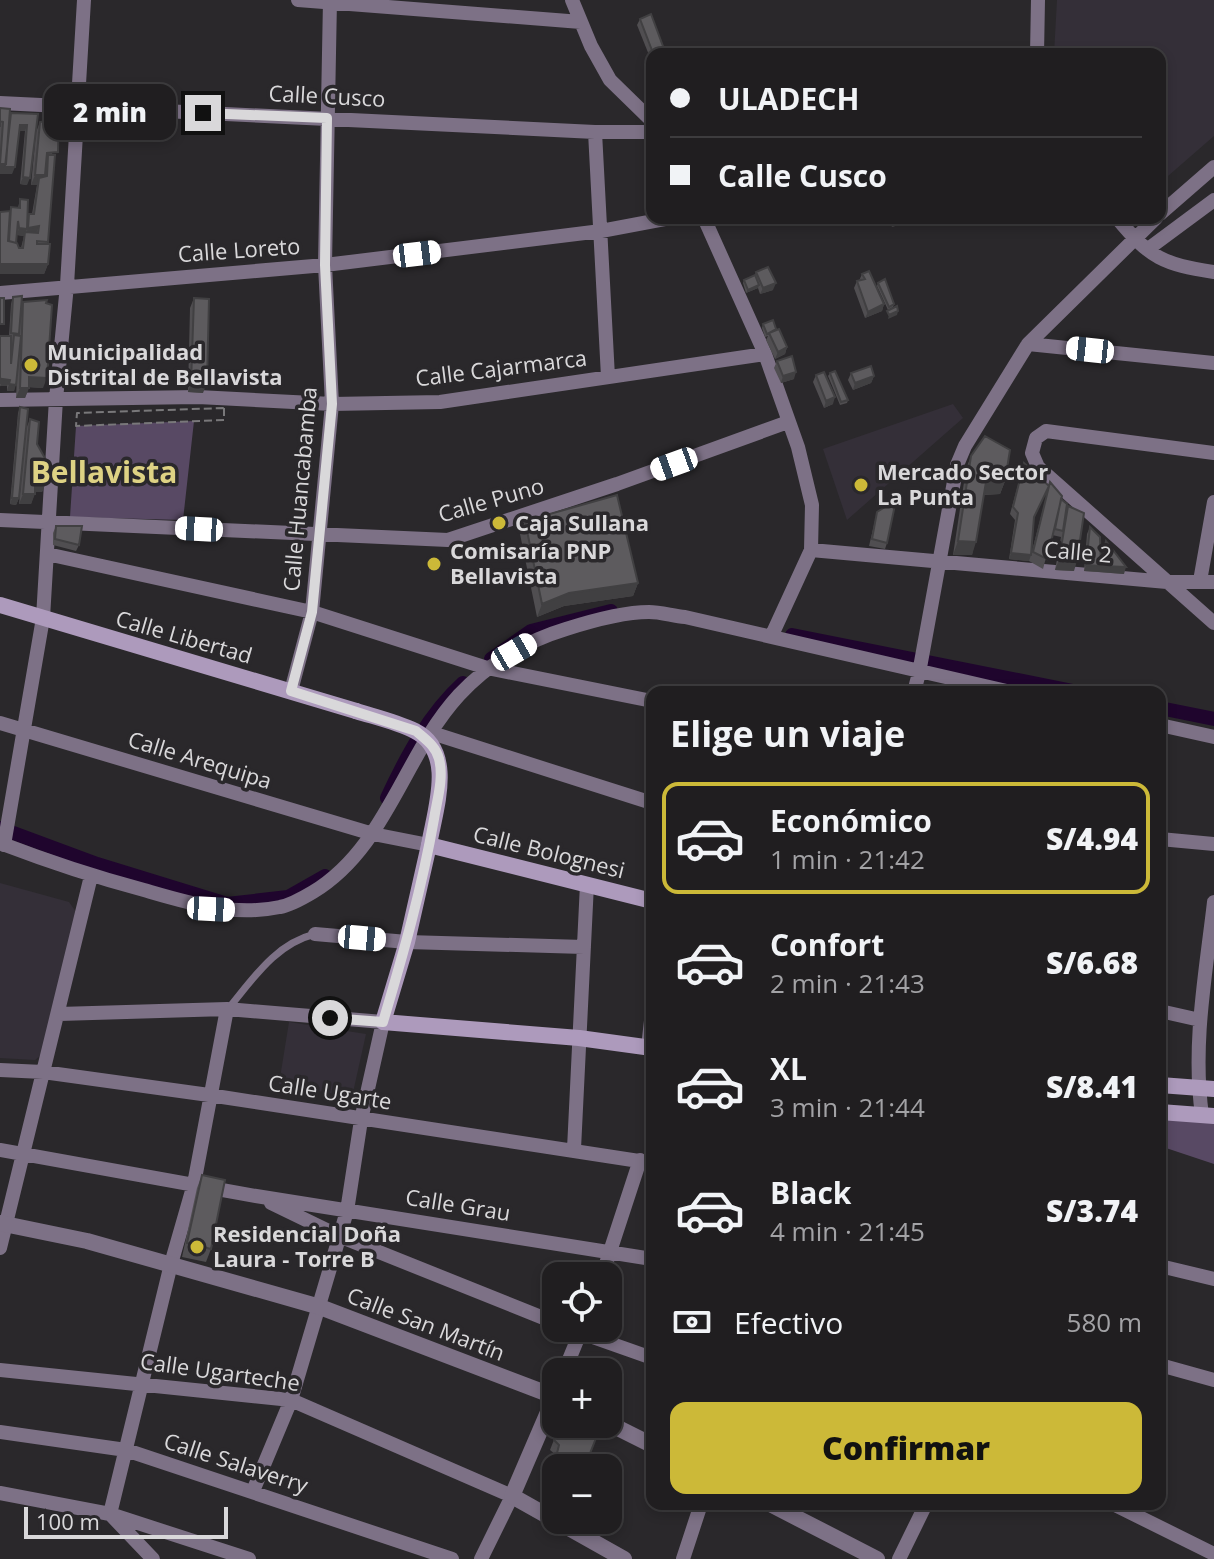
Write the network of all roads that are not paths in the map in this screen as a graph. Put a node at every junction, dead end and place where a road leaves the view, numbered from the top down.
1 (84, 0) edge
2 (298, 0) edge
3 (572, 0) edge
4 (1038, 0) edge
5 (330, 1) edge
6 (581, 22) junction
7 (1037, 48) edge
8 (0, 103) edge
9 (78, 107) junction
10 (646, 115) edge
11 (327, 118) junction
12 (595, 132) junction
13 (646, 132) edge
14 (1214, 167) edge
15 (1214, 200) edge
16 (1166, 209) edge
17 (646, 223) edge
18 (707, 224) edge
19 (1122, 224) edge
20 (1149, 224) edge
21 (601, 231) junction
22 (1134, 238) junction
23 (1148, 249) junction
24 (325, 265) junction
25 (1214, 272) edge
26 (67, 285) junction
27 (0, 293) edge
28 (1028, 344) junction
29 (765, 354) junction
30 (1214, 363) edge
31 (608, 377) junction
32 (56, 399) junction
33 (0, 400) edge
34 (332, 404) junction
35 (788, 422) junction
36 (1214, 453) edge
37 (1214, 502) edge
38 (0, 520) edge
39 (48, 523) junction
40 (321, 534) junction
41 (811, 550) junction
42 (47, 554) junction
43 (939, 562) junction
44 (1167, 582) junction
45 (1207, 582) edge
46 (0, 605) edge
47 (312, 612) junction
48 (43, 618) junction
49 (1214, 623) edge
50 (771, 637) junction
51 (487, 668) junction
52 (920, 671) junction
53 (916, 686) edge
54 (985, 686) edge
55 (291, 691) junction
56 (646, 700) edge
57 (0, 723) edge
58 (1166, 726) edge
59 (25, 731) junction
60 (432, 733) junction
61 (1214, 737) edge
62 (646, 801) edge
63 (380, 836) junction
64 (1166, 840) edge
65 (2, 844) edge
66 (1214, 844) edge
67 (429, 845) junction
68 (91, 876) junction
69 (587, 884) junction
70 (646, 899) edge
71 (1214, 902) edge
72 (315, 934) joint
73 (407, 942) junction
74 (584, 947) junction
75 (227, 1009) junction
76 (1166, 1012) edge
77 (59, 1014) junction
78 (1200, 1020) junction
79 (383, 1022) junction
80 (579, 1038) junction
81 (646, 1047) edge
82 (0, 1070) edge
83 (43, 1072) junction
84 (1166, 1086) edge
85 (1206, 1089) edge
86 (209, 1095) junction
87 (1166, 1112) edge
88 (1208, 1116) edge
89 (361, 1120) junction
90 (574, 1149) junction
91 (0, 1150) edge
92 (24, 1155) junction
93 (646, 1162) edge
94 (194, 1184) junction
95 (256, 1196) junction
96 (347, 1211) junction
97 (4, 1224) edge
98 (339, 1236) junction
99 (0, 1248) edge
100 (612, 1251) junction
101 (646, 1258) edge
102 (608, 1262) edge
103 (171, 1264) junction
104 (1166, 1267) edge
105 (1214, 1279) edge
106 (320, 1307) junction
107 (542, 1317) edge
108 (609, 1342) edge
109 (646, 1356) edge
110 (1166, 1367) edge
111 (0, 1370) edge
112 (1214, 1380) edge
113 (142, 1382) junction
114 (542, 1390) edge
115 (291, 1400) junction
116 (542, 1427) edge
117 (622, 1430) edge
118 (0, 1432) edge
119 (646, 1442) edge
120 (126, 1450) junction
121 (253, 1491) junction
122 (0, 1493) edge
123 (512, 1496) junction
124 (699, 1510) edge
125 (781, 1510) edge
126 (923, 1510) edge
127 (1126, 1510) edge
128 (110, 1514) junction
129 (1209, 1550) edge
130 (233, 1557) edge
131 (867, 1557) edge
132 (153, 1559) edge
133 (249, 1559) edge
134 (452, 1559) edge
135 (481, 1559) edge
136 (624, 1559) edge
137 (683, 1559) edge
138 (899, 1559) edge

1 - 9 street
2 - 5 street
3 - 6 street
4 - 7 street
5 - 6 street
5 - 11 street, Calle Huancabamba
6 - 10 street
8 - 9 street, Calle Cusco
9 - 11 street, Calle Cusco
9 - 26 street
11 - 12 street, Calle Cusco
11 - 24 street, Calle Huancabamba
12 - 13 street, Calle Cusco
12 - 21 street
14 - 16 street
15 - 23 street
17 - 21 street, Calle Loreto
18 - 29 street
19 - 22 street
20 - 22 street
21 - 24 street, Calle Loreto
21 - 31 street
22 - 23 street
22 - 28 street
23 - 25 street
24 - 26 street, Calle Loreto
24 - 34 street, Calle Huancabamba
26 - 27 street, Calle Loreto
26 - 32 street
28 - 30 street
28 - 43 street
29 - 31 street, Calle Cajarmarca
29 - 35 street
31 - 34 street, Calle Cajarmarca
32 - 33 street, Calle Cajarmarca
32 - 34 street, Calle Cajarmarca
32 - 39 street
34 - 40 street, Calle Huancabamba
35 - 40 street, Calle Puno
35 - 41 street
36 - 44 street
37 - 45 street
38 - 39 street, Calle Puno
39 - 40 street, Calle Puno
39 - 42 street
40 - 47 street, Calle Huancabamba
41 - 43 street, Calle 2
41 - 50 street
42 - 47 street
42 - 48 street
43 - 44 street, Calle 2
43 - 52 street
44 - 45 street, Calle 2
44 - 49 street
46 - 48 main road, Calle Libertad
47 - 51 street
47 - 55 street, Calle Huancabamba
48 - 55 main road, Calle Libertad
48 - 59 street
50 - 51 street
50 - 52 street
51 - 56 street
51 - 60 street
52 - 53 street
52 - 54 street
55 - 67 main road, Calle Libertad, bridge
57 - 59 street, Calle Arequipa
58 - 61 street
59 - 63 street, Calle Arequipa
59 - 65 street
60 - 62 street
60 - 63 street
63 - 67 street, Calle Bolognesi
63 - 68 street
64 - 66 street
65 - 68 street
67 - 69 main road, Calle Bolognesi
67 - 73 main road, Calle Libertad
68 - 77 street
69 - 70 main road, Calle Bolognesi
69 - 74 street
71 - 78 street
72 - 73 street
72 - 75 lane
73 - 74 street
73 - 79 main road, Calle Libertad
74 - 80 street
75 - 77 street
75 - 79 street
75 - 86 street
76 - 78 street
77 - 83 street
78 - 85 street
79 - 80 main road
79 - 89 street
80 - 81 main road
80 - 90 street
82 - 83 street, Calle Ugarte
83 - 86 street, Calle Ugarte
83 - 92 street
84 - 85 main road
85 - 88 street
86 - 89 street, Calle Ugarte
86 - 94 street
87 - 88 main road
89 - 90 street, Calle Ugarte
89 - 96 street
90 - 93 street, Calle Ugarte
91 - 92 street
92 - 94 street
92 - 97 street
93 - 100 street
94 - 95 street
94 - 103 street
95 - 96 street, Calle Grau
95 - 98 street
96 - 98 street
96 - 100 street, Calle Grau
97 - 99 street
97 - 103 street, Calle San Martín
98 - 106 street
98 - 107 street
100 - 101 street, Calle Grau
100 - 102 street
103 - 106 street, Calle San Martín
103 - 113 street
104 - 105 street
106 - 114 street, Calle San Martín
106 - 115 street
108 - 109 street
110 - 112 street
111 - 113 street, Calle Ugarteche
113 - 115 street, Calle Ugarteche
113 - 120 street
115 - 121 street
115 - 123 street, Calle Ugarteche
116 - 123 street
117 - 119 street
118 - 120 street, Calle Salaverry
120 - 121 street, Calle Salaverry
120 - 128 street
121 - 134 street, Calle Salaverry
122 - 128 street
123 - 135 street
123 - 136 street
124 - 137 street
125 - 131 street
126 - 138 street
127 - 129 street
128 - 130 street
128 - 132 street
130 - 133 street

